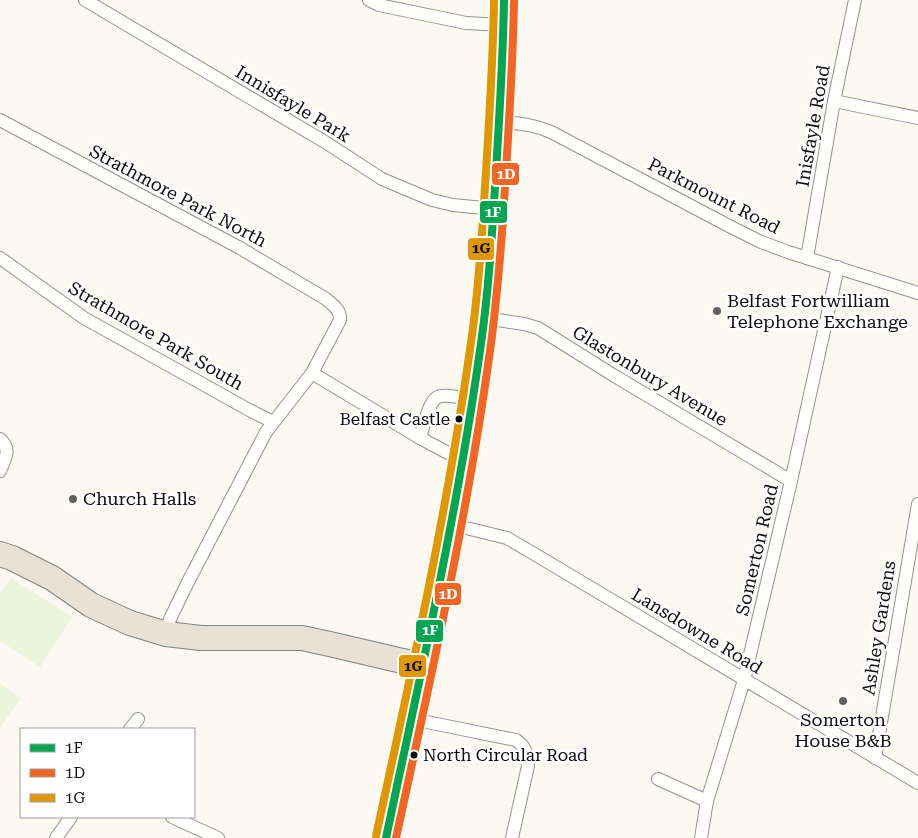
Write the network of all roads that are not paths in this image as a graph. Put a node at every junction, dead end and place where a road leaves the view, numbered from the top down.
1 (85, 0) edge
2 (368, 0) edge
3 (504, 0) edge
4 (855, 0) edge
5 (503, 25) junction
6 (834, 102) junction
7 (918, 118) edge
8 (0, 120) edge
9 (499, 123) junction
10 (494, 209) junction
11 (0, 258) edge
12 (808, 258) junction
13 (838, 267) junction
14 (918, 293) edge
15 (484, 318) junction
16 (312, 373) junction
17 (472, 399) junction
18 (270, 427) junction
19 (420, 438) junction
20 (0, 439) edge
21 (463, 461) junction
22 (0, 471) edge
23 (791, 481) junction
24 (918, 504) edge
25 (450, 524) junction
26 (0, 554) edge
27 (166, 634) junction
28 (423, 665) junction
29 (744, 680) junction
30 (412, 718) junction
31 (875, 758) junction
32 (658, 779) dead end
33 (918, 784) edge
34 (707, 801) junction
35 (69, 818) edge
36 (174, 818) edge
37 (56, 838) edge
38 (218, 838) edge
39 (386, 838) edge
40 (512, 838) edge
41 (702, 838) edge

1 - 10 street, Innisfayle Park
2 - 5 street
3 - 5 main road
4 - 6 street, Inisfayle Road
5 - 9 main road
6 - 7 street
6 - 12 street, Inisfayle Road
8 - 16 street, Strathmore Park North
9 - 10 main road
9 - 12 street, Parkmount Road
10 - 15 main road
11 - 18 street, Strathmore Park South
12 - 13 street, Parkmount Road
13 - 14 street, Parkmount Road
13 - 23 street, Somerton Road
15 - 17 main road
15 - 23 street, Glastonbury Avenue
16 - 18 street
16 - 19 street
17 - 19 street
17 - 21 main road
18 - 27 street
19 - 21 street
20 - 22 street
21 - 25 main road
23 - 29 street, Somerton Road
24 - 31 street, Ashley Gardens
25 - 28 main road
25 - 29 street, Lansdowne Road
26 - 27 highway
27 - 28 highway
28 - 30 main road
29 - 31 street, Lansdowne Road
29 - 34 street, Somerton Road
30 - 39 main road
30 - 40 street
31 - 33 street, Lansdowne Road
32 - 34 street
34 - 41 street, Somerton Road
35 - 37 street
36 - 38 street

